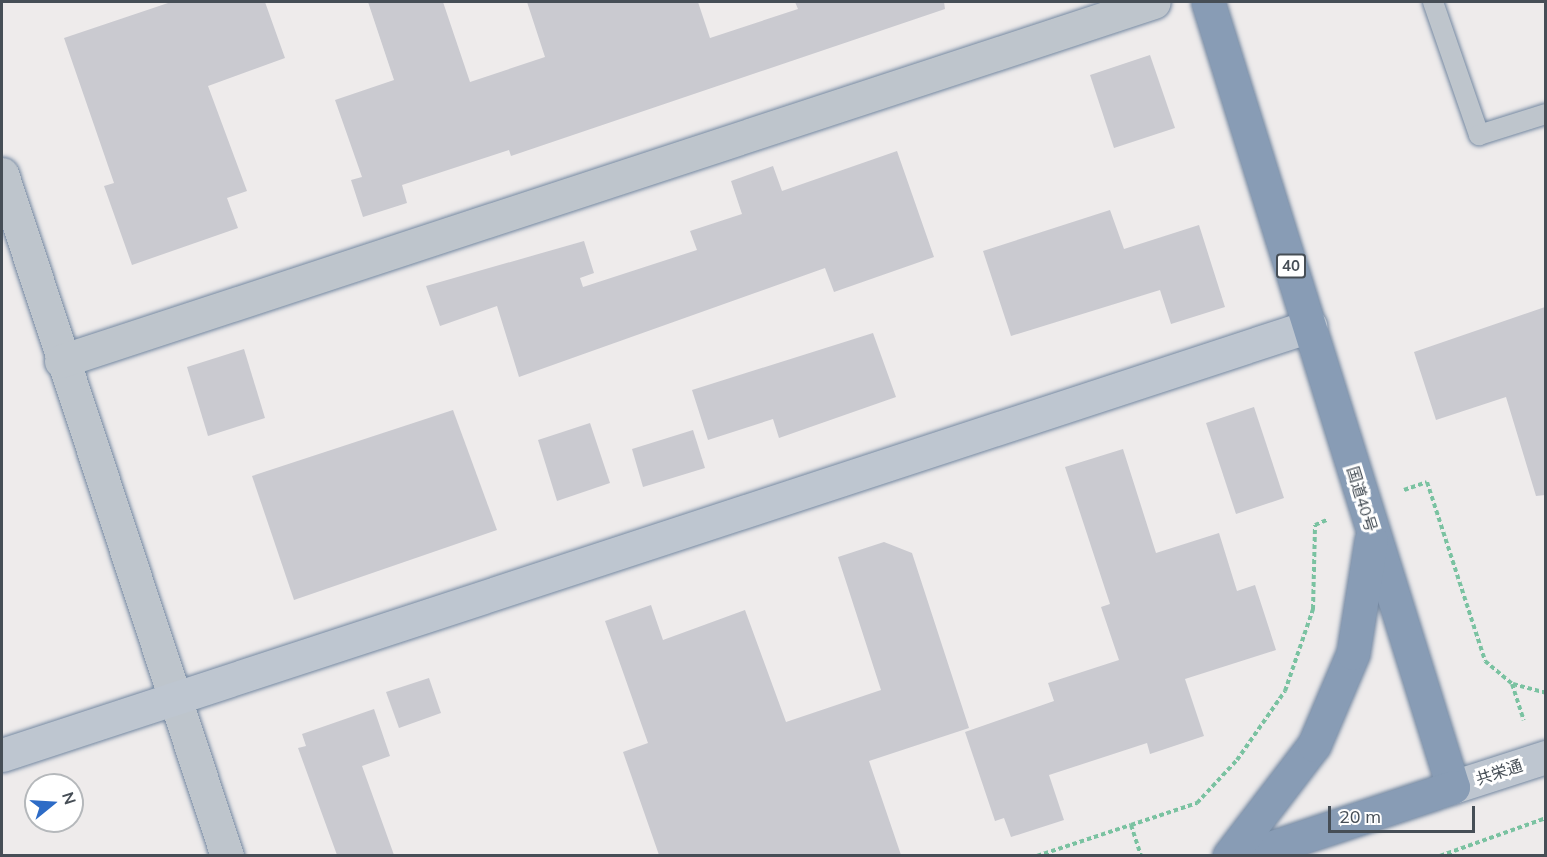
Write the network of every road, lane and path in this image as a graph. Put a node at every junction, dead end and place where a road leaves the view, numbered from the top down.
1 (1154, 2) edge
2 (1208, 2) edge
3 (1433, 2) edge
4 (1545, 114) edge
5 (2, 174) edge
6 (1310, 326) junction
7 (62, 361) junction
8 (1372, 532) junction
9 (1512, 684) dead end
10 (1545, 693) edge
11 (176, 698) junction
12 (2, 755) edge
13 (1545, 757) edge
14 (1453, 787) junction
15 (1545, 818) edge
16 (227, 855) edge
17 (1037, 855) edge
18 (1142, 855) edge
19 (1229, 855) edge
20 (1245, 855) edge
21 (1440, 855) edge

1 - 7 street
2 - 6 highway, 国道40号 / 40
3 - 4 lane
5 - 7 street
6 - 8 highway, 国道40号 / 40
6 - 11 street
7 - 11 street
8 - 14 highway, 国道40号 / 40
8 - 19 highway
9 - 10 path
11 - 12 street
11 - 16 street
13 - 14 street, 共栄通
14 - 20 highway
15 - 21 path
17 - 18 path

